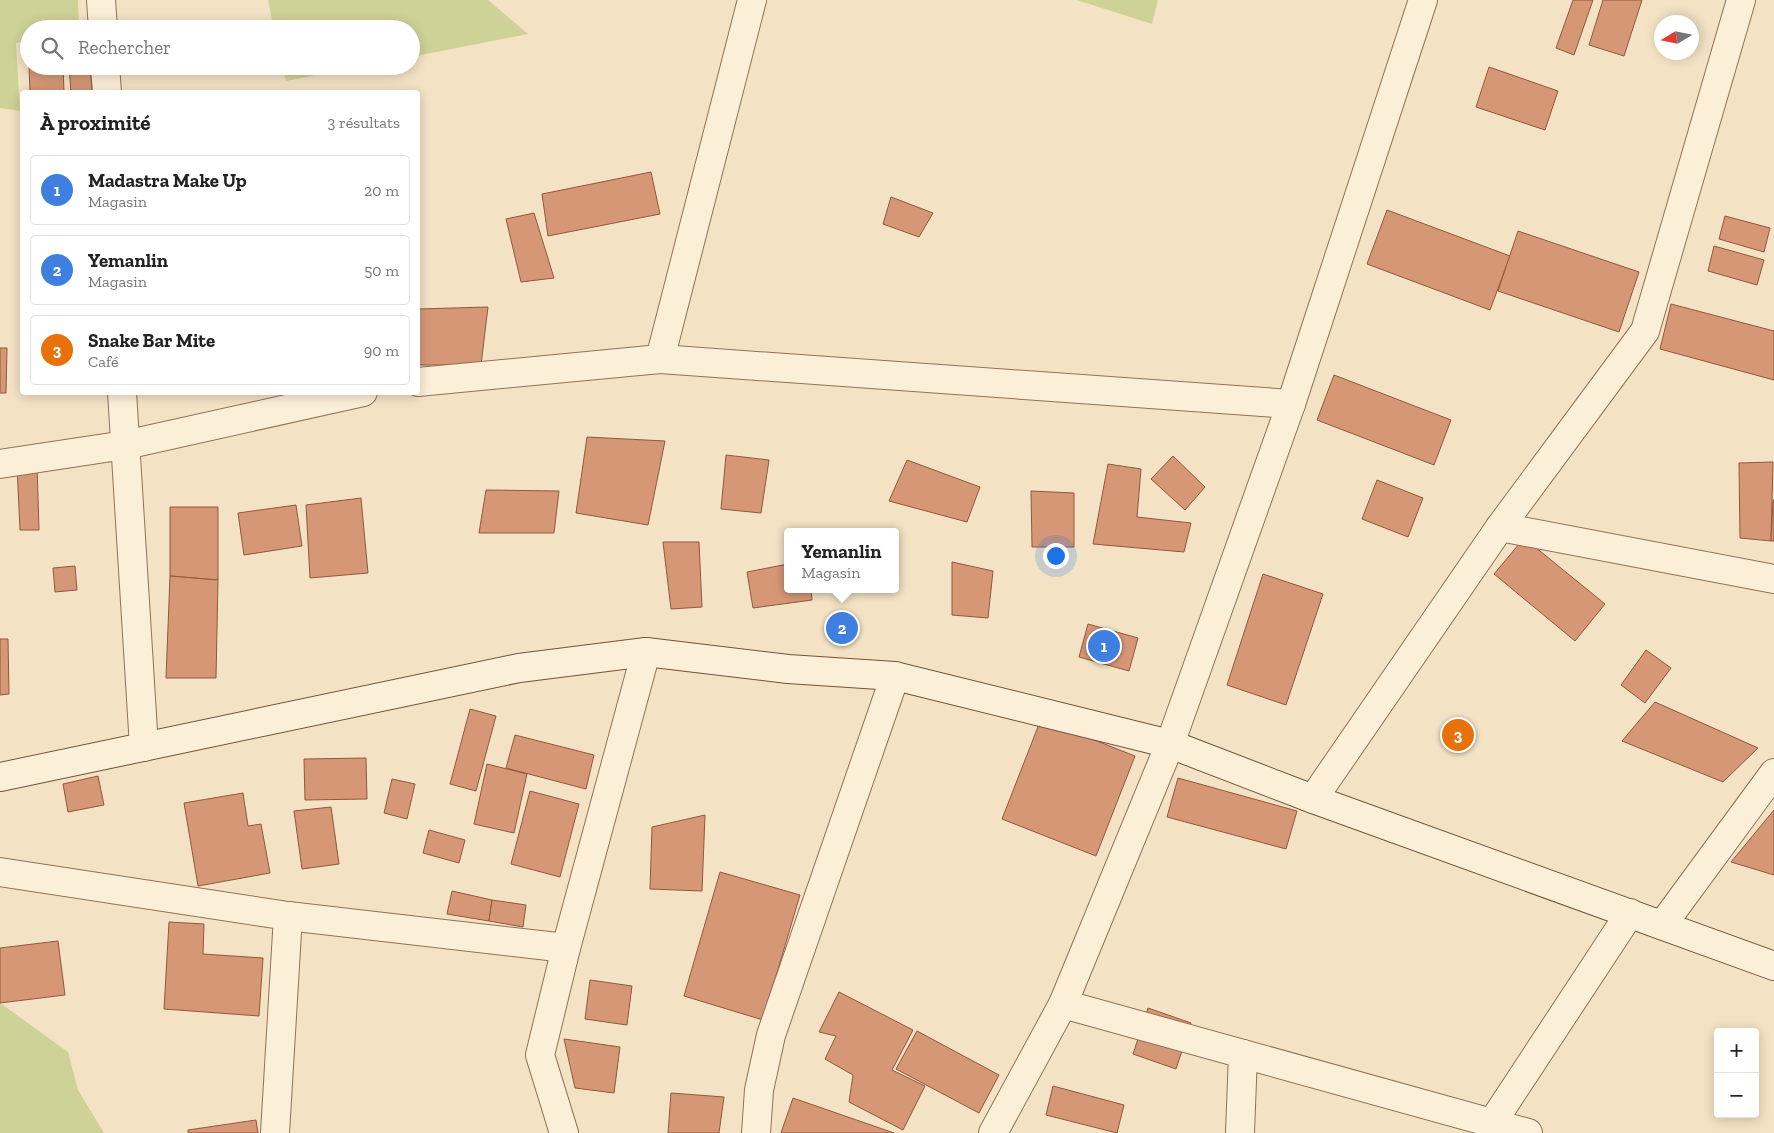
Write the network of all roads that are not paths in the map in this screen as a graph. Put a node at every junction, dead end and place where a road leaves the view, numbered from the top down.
1 (102, 0) edge
2 (752, 0) edge
3 (1424, 0) edge
4 (1741, 0) edge
5 (103, 20) edge
6 (105, 75) edge
7 (106, 90) edge
8 (660, 359) junction
9 (420, 382) edge
10 (122, 395) edge
11 (350, 395) edge
12 (1291, 404) junction
13 (125, 445) junction
14 (0, 464) edge
15 (1500, 527) junction
16 (1774, 579) edge
17 (646, 652) junction
18 (895, 676) junction
19 (1170, 744) junction
20 (144, 747) junction
21 (1774, 773) edge
22 (0, 777) edge
23 (1313, 799) junction
24 (0, 872) edge
25 (1630, 913) junction
26 (288, 916) junction
27 (1663, 924) junction
28 (566, 948) junction
29 (1774, 966) edge
30 (1063, 1004) junction
31 (1243, 1054) junction
32 (1492, 1123) junction
33 (275, 1133) edge
34 (564, 1133) edge
35 (756, 1133) edge
36 (993, 1133) edge
37 (1240, 1133) edge
38 (1528, 1133) edge

1 - 5 street
2 - 8 street
3 - 12 street
4 - 15 street
6 - 7 street
8 - 9 street
8 - 12 street
10 - 13 street
11 - 13 street
12 - 19 street
13 - 14 street
13 - 20 street
15 - 16 street
15 - 23 street
17 - 18 street
17 - 20 street
17 - 28 street
18 - 19 street
18 - 35 street
19 - 23 street
19 - 30 street
20 - 22 street
21 - 27 street
23 - 25 street
24 - 26 street
25 - 27 street
25 - 32 street
26 - 28 street
26 - 33 street
27 - 29 street
28 - 34 street
30 - 31 street
30 - 36 street
31 - 32 street
31 - 37 street
32 - 38 street

